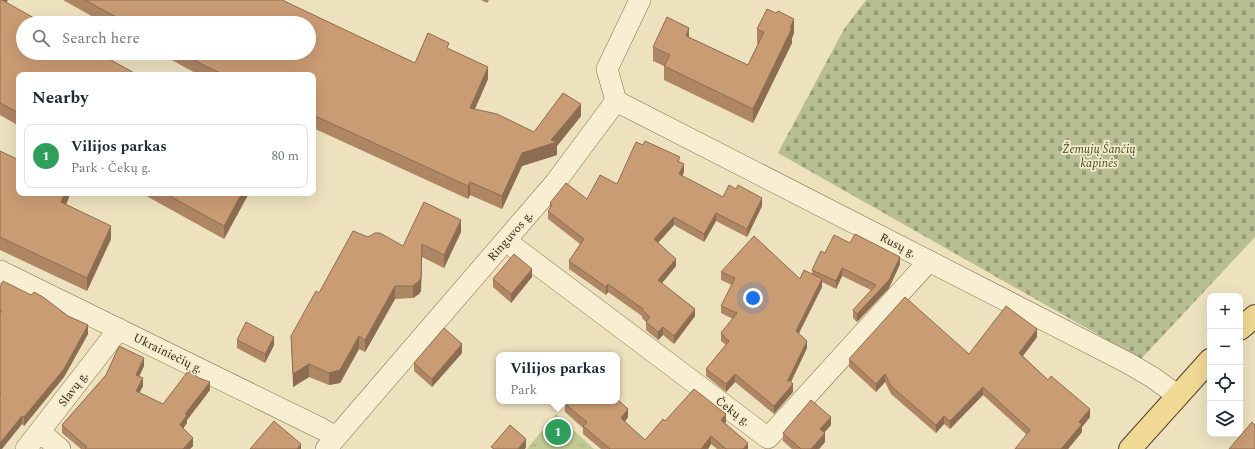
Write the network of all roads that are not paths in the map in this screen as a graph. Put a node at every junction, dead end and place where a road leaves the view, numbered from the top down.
1 (640, 0) edge
2 (616, 101) junction
3 (506, 241) junction
4 (929, 261) junction
5 (0, 271) edge
6 (1255, 316) edge
7 (1243, 326) edge
8 (119, 329) junction
9 (1207, 363) edge
10 (1177, 395) junction
11 (40, 432) junction
12 (331, 443) edge
13 (26, 449) edge
14 (60, 449) edge
15 (1130, 449) edge

1 - 2 street
2 - 3 street, Ringuvos g.
2 - 4 street, Rusų g.
3 - 4 street, Čekų g.
3 - 12 street, Ringuvos g.
4 - 10 street, Rusų g.
5 - 8 street, Ukrainiečių g.
6 - 7 main road
8 - 11 street, Slavų g.
8 - 12 street, Ukrainiečių g.
9 - 10 main road
10 - 15 main road
11 - 13 street, Slavų g.
11 - 14 street

